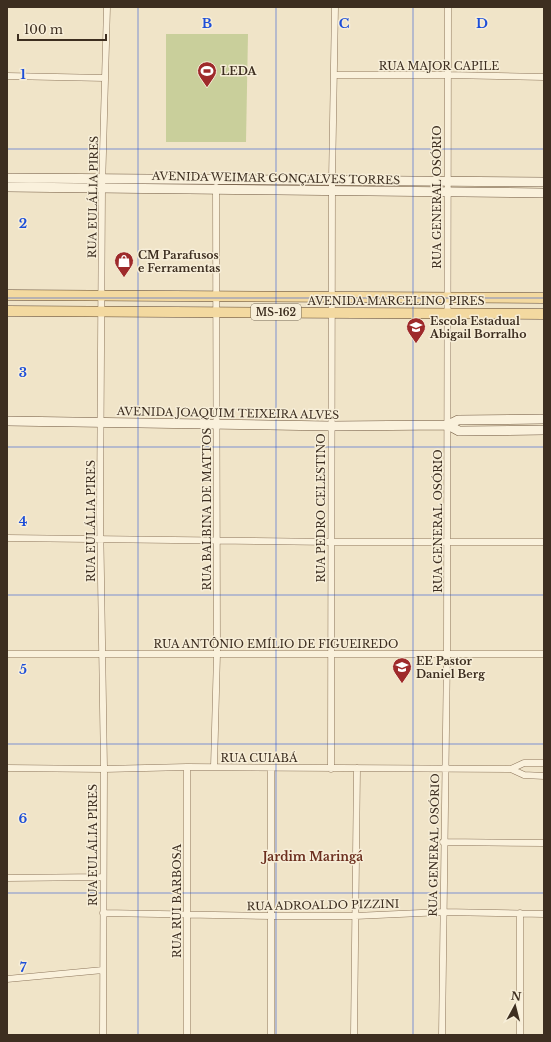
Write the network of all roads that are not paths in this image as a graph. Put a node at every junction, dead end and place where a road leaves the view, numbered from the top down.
1 (106, 7) edge
2 (335, 7) edge
3 (448, 7) edge
4 (447, 75) junction
5 (7, 76) edge
6 (334, 76) junction
7 (544, 77) edge
8 (105, 78) junction
9 (7, 178) edge
10 (216, 179) junction
11 (332, 180) junction
12 (447, 181) junction
13 (544, 182) edge
14 (103, 183) junction
15 (7, 187) edge
16 (216, 189) junction
17 (332, 192) junction
18 (447, 192) junction
19 (544, 193) edge
20 (7, 295) edge
21 (101, 296) junction
22 (217, 296) junction
23 (332, 297) junction
24 (446, 298) junction
25 (544, 298) edge
26 (7, 310) edge
27 (101, 311) junction
28 (218, 311) junction
29 (333, 312) junction
30 (446, 313) junction
31 (544, 314) edge
32 (544, 419) edge
33 (7, 421) edge
34 (101, 424) junction
35 (217, 425) junction
36 (448, 425) junction
37 (331, 426) junction
38 (544, 430) edge
39 (7, 538) edge
40 (100, 539) junction
41 (216, 540) junction
42 (331, 542) junction
43 (447, 542) junction
44 (544, 542) edge
45 (7, 654) edge
46 (103, 654) junction
47 (217, 654) junction
48 (447, 654) junction
49 (544, 654) edge
50 (332, 655) junction
51 (544, 763) edge
52 (186, 767) junction
53 (7, 768) edge
54 (214, 768) junction
55 (270, 768) junction
56 (357, 768) junction
57 (331, 769) junction
58 (445, 769) junction
59 (104, 770) junction
60 (511, 770) junction
61 (544, 776) edge
62 (443, 842) junction
63 (544, 844) edge
64 (102, 877) junction
65 (7, 878) edge
66 (443, 912) junction
67 (103, 913) junction
68 (520, 913) junction
69 (188, 914) junction
70 (544, 914) edge
71 (272, 916) junction
72 (355, 916) junction
73 (103, 970) junction
74 (7, 979) edge
75 (103, 1035) edge
76 (187, 1035) edge
77 (271, 1035) edge
78 (354, 1035) edge
79 (442, 1035) edge
80 (520, 1035) edge

1 - 8 street, RUA EULÁLIA PIRES
2 - 6 street, RUA PEDRO CELESTINO
3 - 4 street, RUA GENERAL OSÓRIO
4 - 6 street, RUA MAJOR CAPILE
4 - 7 street, RUA MAJOR CAPILE
4 - 12 street, RUA GENERAL OSÓRIO
5 - 8 street
6 - 11 street, RUA PEDRO CELESTINO
8 - 14 street, RUA EULÁLIA PIRES
9 - 14 main road, AVENIDA WEIMAR GONÇALVES TORRES
10 - 11 main road, AVENIDA WEIMAR GONÇALVES TORRES
10 - 14 main road, AVENIDA WEIMAR GONÇALVES TORRES
10 - 16 street, RUA BALBINA DE MATTOS
11 - 12 main road, AVENIDA WEIMAR GONÇALVES TORRES
11 - 17 street, RUA PEDRO CELESTINO
12 - 13 main road, AVENIDA WEIMAR GONÇALVES TORRES
12 - 18 street, RUA GENERAL OSÓRIO
14 - 15 main road, AVENIDA WEIMAR GONÇALVES TORRES
14 - 16 main road, AVENIDA WEIMAR GONÇALVES TORRES
14 - 21 street, RUA EULÁLIA PIRES
16 - 17 main road, AVENIDA WEIMAR GONÇALVES TORRES
16 - 22 street, RUA BALBINA DE MATTOS
17 - 18 main road, AVENIDA WEIMAR GONÇALVES TORRES
17 - 23 street, RUA PEDRO CELESTINO
18 - 19 main road, AVENIDA WEIMAR GONÇALVES TORRES
18 - 24 street, RUA GENERAL OSÓRIO
20 - 21 main road, AVENIDA MARCELINO PIRES / MS-162
21 - 22 main road, AVENIDA MARCELINO PIRES / MS-162
21 - 27 street, RUA EULÁLIA PIRES
22 - 23 main road, AVENIDA MARCELINO PIRES / MS-162
22 - 28 street, RUA BALBINA DE MATTOS
23 - 24 main road, AVENIDA MARCELINO PIRES / MS-162
23 - 29 street, RUA PEDRO CELESTINO
24 - 25 main road, AVENIDA MARCELINO PIRES / MS-162
24 - 30 street, RUA GENERAL OSÓRIO
26 - 27 main road, AVENIDA MARCELINO PIRES / MS-162
27 - 28 main road, AVENIDA MARCELINO PIRES / MS-162
27 - 34 street, RUA EULÁLIA PIRES
28 - 29 main road, AVENIDA MARCELINO PIRES / MS-162
28 - 35 street, RUA BALBINA DE MATTOS
29 - 30 main road, AVENIDA MARCELINO PIRES / MS-162
29 - 37 street, RUA PEDRO CELESTINO
30 - 31 main road, AVENIDA MARCELINO PIRES / MS-162
30 - 36 street, RUA GENERAL OSÓRIO
32 - 36 main road, AVENIDA JOAQUIM TEIXEIRA ALVES
33 - 34 main road, AVENIDA JOAQUIM TEIXEIRA ALVES
34 - 35 main road, AVENIDA JOAQUIM TEIXEIRA ALVES
34 - 40 street, RUA EULÁLIA PIRES
35 - 37 main road, AVENIDA JOAQUIM TEIXEIRA ALVES
35 - 41 street, RUA BALBINA DE MATTOS
36 - 37 main road, AVENIDA JOAQUIM TEIXEIRA ALVES
36 - 38 main road, AVENIDA JOAQUIM TEIXEIRA ALVES
36 - 43 street, RUA GENERAL OSÓRIO
37 - 42 street, RUA PEDRO CELESTINO
39 - 40 street
40 - 41 street
40 - 46 street, RUA EULÁLIA PIRES
41 - 42 street
41 - 47 street, RUA BALBINA DE MATTOS
42 - 43 street
42 - 50 street, RUA PEDRO CELESTINO
43 - 44 street
43 - 48 street, RUA GENERAL OSÓRIO
45 - 46 street, RUA ANTÔNIO EMÍLIO DE FIGUEIREDO
46 - 47 street, RUA ANTÔNIO EMÍLIO DE FIGUEIREDO
46 - 59 street, RUA EULÁLIA PIRES
47 - 50 street, RUA ANTÔNIO EMÍLIO DE FIGUEIREDO
47 - 54 street, RUA BALBINA DE MATTOS
48 - 49 street, RUA ANTÔNIO EMÍLIO DE FIGUEIREDO
48 - 50 street, RUA ANTÔNIO EMÍLIO DE FIGUEIREDO
48 - 58 street, RUA GENERAL OSÓRIO
50 - 57 street, RUA PEDRO CELESTINO
51 - 60 street, RUA CUIABÁ
52 - 54 street, RUA CUIABÁ
52 - 59 street, RUA CUIABÁ
52 - 69 street, RUA RUI BARBOSA
53 - 59 street, RUA CUIABÁ
54 - 55 street, RUA CUIABÁ
55 - 57 street, RUA CUIABÁ
55 - 71 street
56 - 57 street, RUA CUIABÁ
56 - 58 street, RUA CUIABÁ
56 - 72 street
58 - 60 street, RUA CUIABÁ
58 - 62 street, RUA GENERAL OSÓRIO
59 - 64 street, RUA EULÁLIA PIRES
60 - 61 street, RUA CUIABÁ
62 - 63 street
62 - 66 street, RUA GENERAL OSÓRIO
64 - 65 street
64 - 67 street, RUA EULÁLIA PIRES
66 - 68 street, RUA ADROALDO PIZZINI
66 - 72 street, RUA ADROALDO PIZZINI
66 - 79 street, RUA GENERAL OSÓRIO
67 - 69 street, RUA ADROALDO PIZZINI
67 - 73 street, RUA EULÁLIA PIRES
68 - 70 street, RUA ADROALDO PIZZINI
68 - 80 street
69 - 71 street, RUA ADROALDO PIZZINI
69 - 76 street, RUA RUI BARBOSA
71 - 72 street, RUA ADROALDO PIZZINI
71 - 77 street
72 - 78 street
73 - 74 street
73 - 75 street, RUA EULÁLIA PIRES

